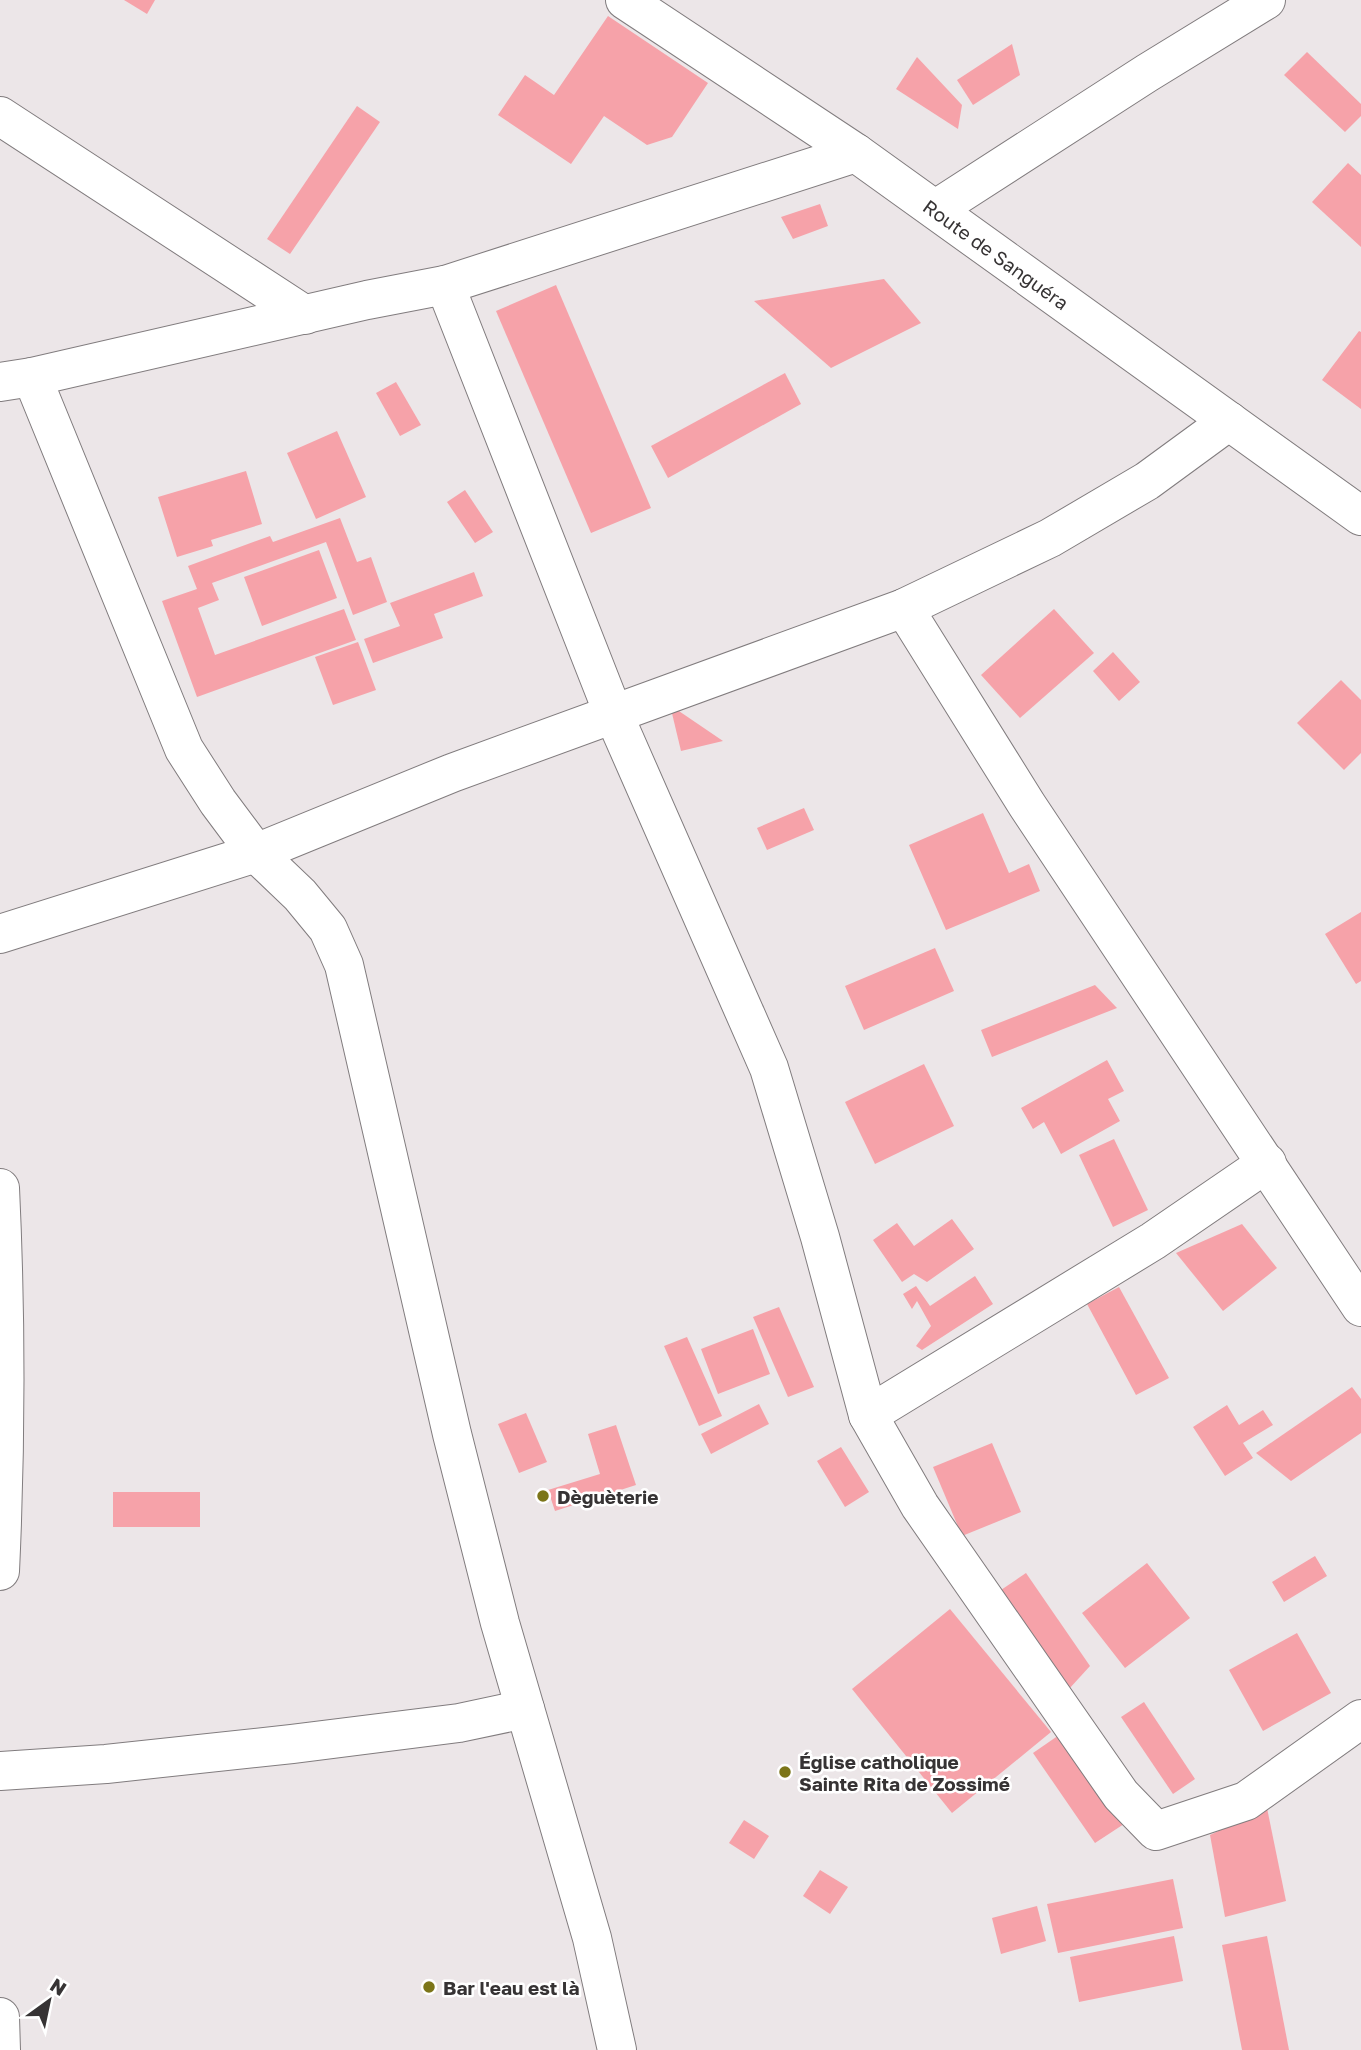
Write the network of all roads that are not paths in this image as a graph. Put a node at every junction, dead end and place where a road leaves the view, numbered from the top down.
1 (625, 0) edge
2 (1266, 0) edge
3 (0, 116) edge
4 (856, 153) junction
5 (936, 209) junction
6 (445, 285) junction
7 (305, 315) junction
8 (16, 379) edge
9 (1229, 421) junction
10 (1361, 516) edge
11 (904, 608) junction
12 (613, 713) junction
13 (256, 853) junction
14 (0, 934) edge
15 (1267, 1163) junction
16 (0, 1188) edge
17 (1361, 1307) edge
18 (869, 1415) junction
19 (0, 1571) edge
20 (525, 1709) junction
21 (1361, 1719) edge
22 (0, 1771) edge
23 (0, 2017) edge
24 (1, 2050) edge
25 (617, 2050) edge

1 - 4 street, Route de Sanguéra
2 - 5 street
3 - 7 street
4 - 5 street, Route de Sanguéra
4 - 6 street
5 - 9 street, Route de Sanguéra
6 - 7 street
6 - 12 street
7 - 8 street
8 - 13 street
9 - 10 street, Route de Sanguéra
9 - 11 street
11 - 12 street
11 - 15 street
12 - 13 street
12 - 18 street
13 - 14 street
13 - 20 street
15 - 17 street
15 - 18 street
16 - 19 street
18 - 21 street
20 - 22 street
20 - 25 street
23 - 24 street

